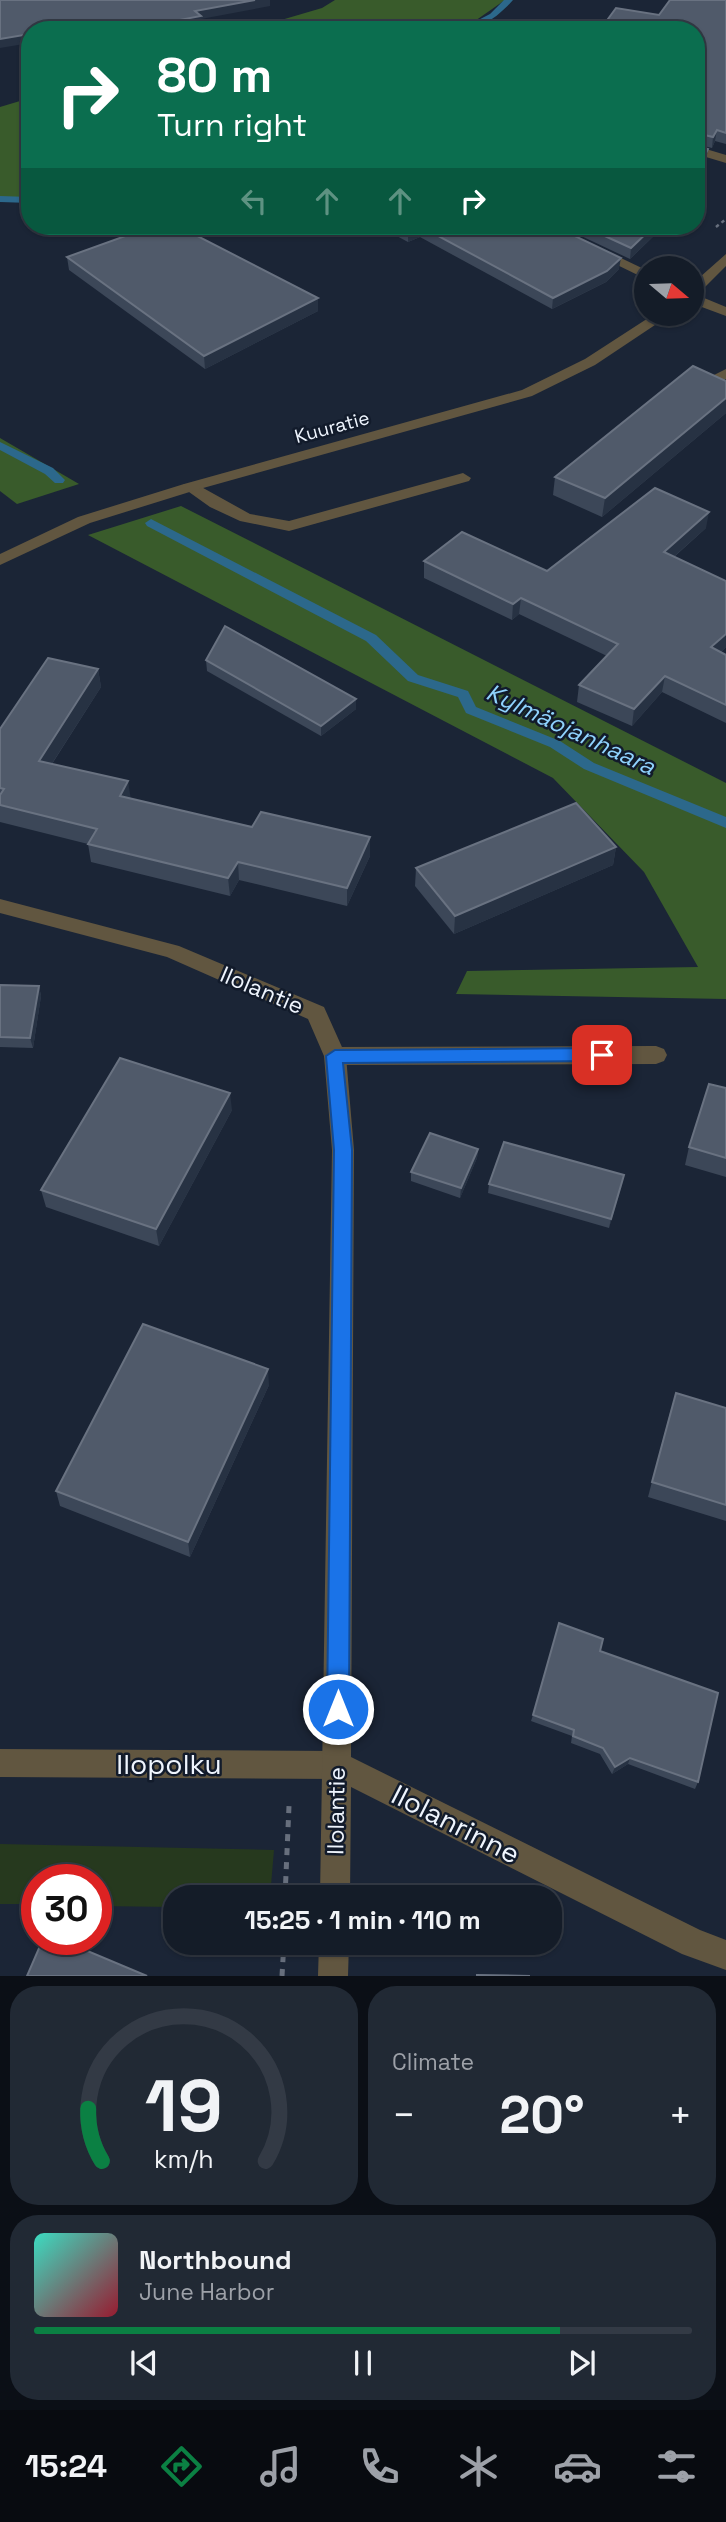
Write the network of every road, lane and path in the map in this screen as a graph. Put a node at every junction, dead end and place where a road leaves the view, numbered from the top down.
1 (705, 153) edge
2 (726, 159) edge
3 (563, 235) edge
4 (726, 258) edge
5 (634, 269) edge
6 (704, 280) edge
7 (704, 303) edge
8 (726, 312) edge
9 (646, 326) edge
10 (726, 373) edge
11 (711, 382) edge
12 (463, 478) dead end
13 (190, 486) junction
14 (0, 560) edge
15 (0, 906) edge
16 (656, 1055) dead end
17 (335, 1056) junction
18 (0, 1763) edge
19 (290, 1764) junction
20 (337, 1765) junction
21 (285, 1885) edge
22 (335, 1885) edge
23 (283, 1955) edge
24 (334, 1955) edge
25 (726, 1955) edge
26 (282, 1976) edge
27 (333, 1976) edge

1 - 2 street
3 - 5 street
4 - 6 street
7 - 8 street
9 - 13 street, Kuuratie
10 - 11 street
12 - 13 street
13 - 14 street, Kuuratie
15 - 17 street, Ilolantie
16 - 17 street
17 - 20 street, Ilolantie
18 - 19 street, Ilopolku
19 - 20 street, Ilopolku
19 - 21 path
20 - 22 street, Ilolantie
20 - 25 street, Ilolanrinne
23 - 26 path
24 - 27 street

